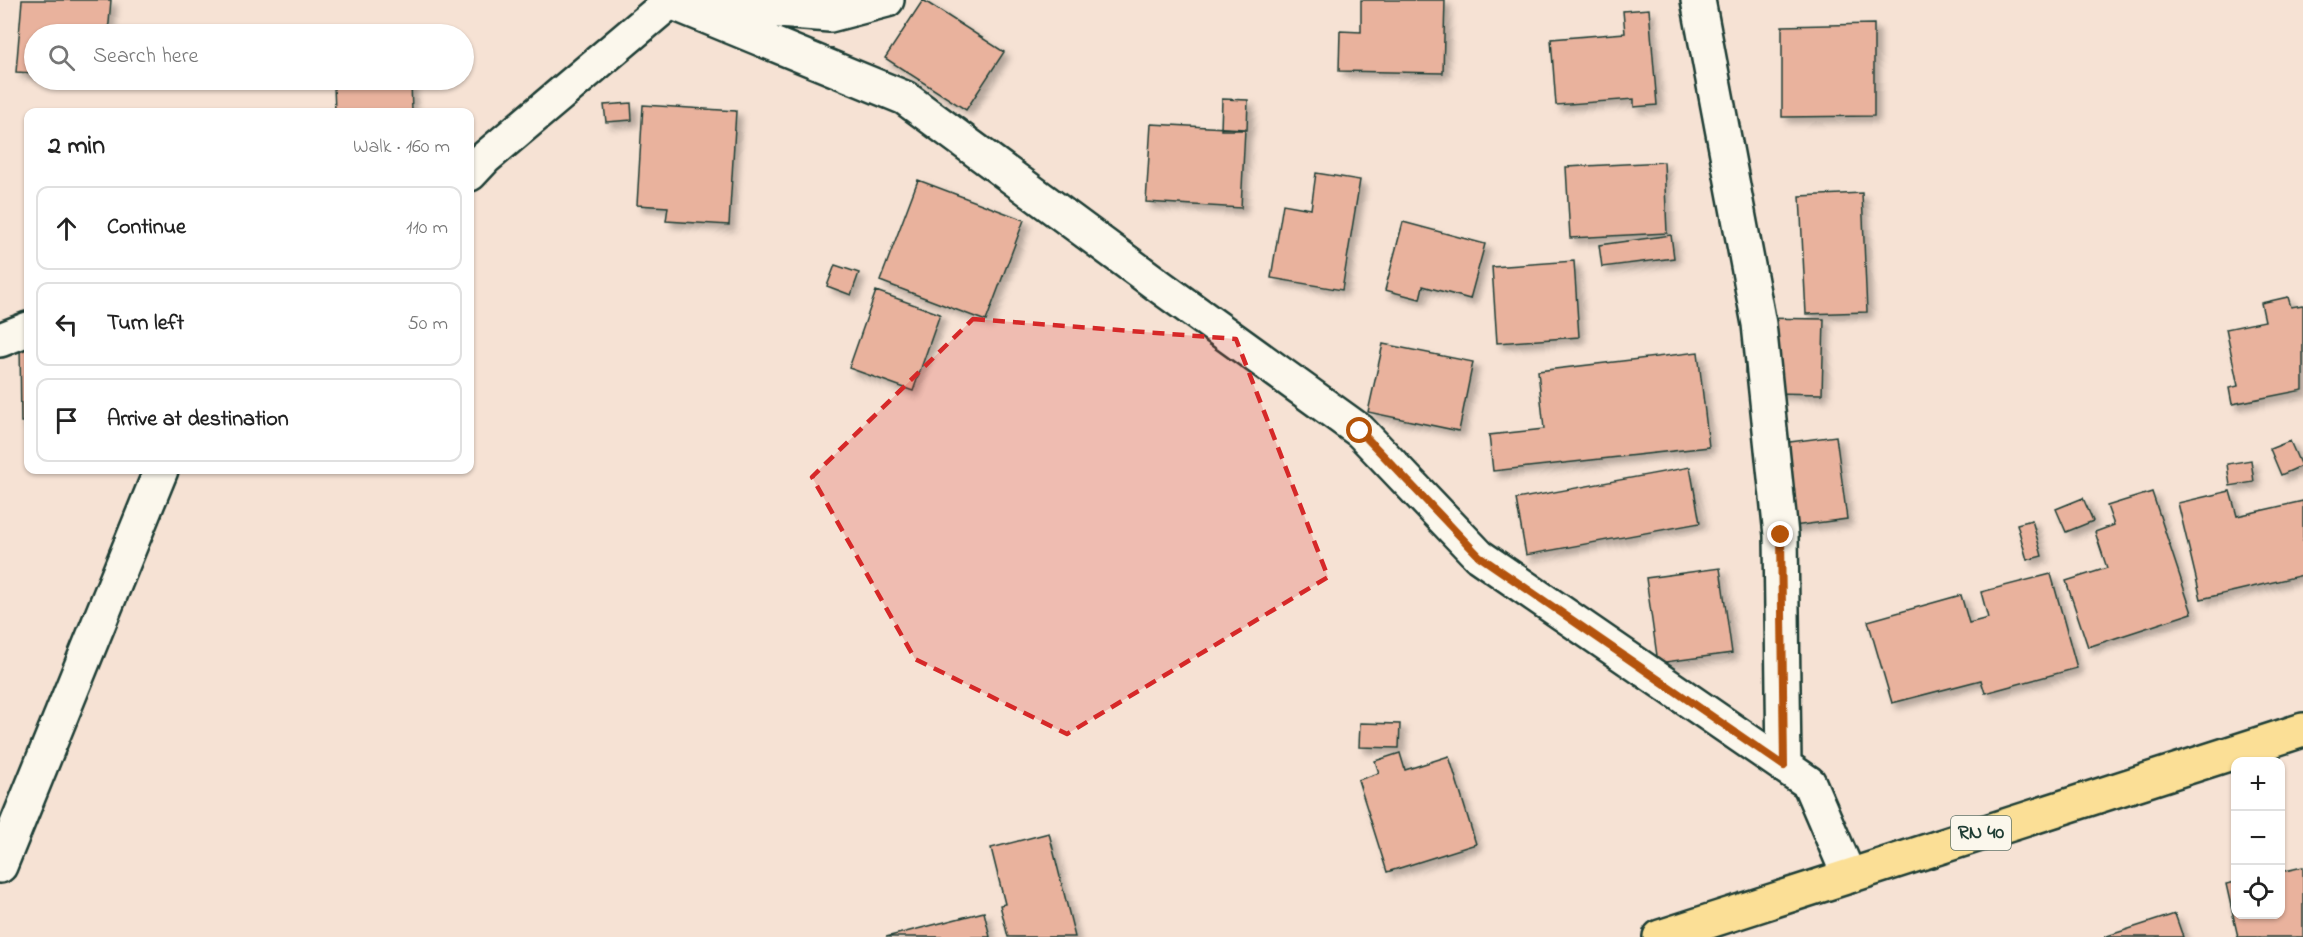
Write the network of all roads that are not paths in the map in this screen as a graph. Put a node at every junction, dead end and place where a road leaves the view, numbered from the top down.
1 (887, 0) edge
2 (1698, 0) edge
3 (670, 1) edge
4 (475, 165) edge
5 (24, 331) edge
6 (0, 340) edge
7 (159, 474) edge
8 (2303, 730) edge
9 (1784, 766) junction
10 (0, 866) edge
11 (1849, 876) junction
12 (1660, 937) edge

1 - 3 street
2 - 9 street
3 - 4 street
3 - 9 street
5 - 6 street
7 - 10 street
8 - 11 main road, RN 40
9 - 11 street
11 - 12 main road, RN 40

